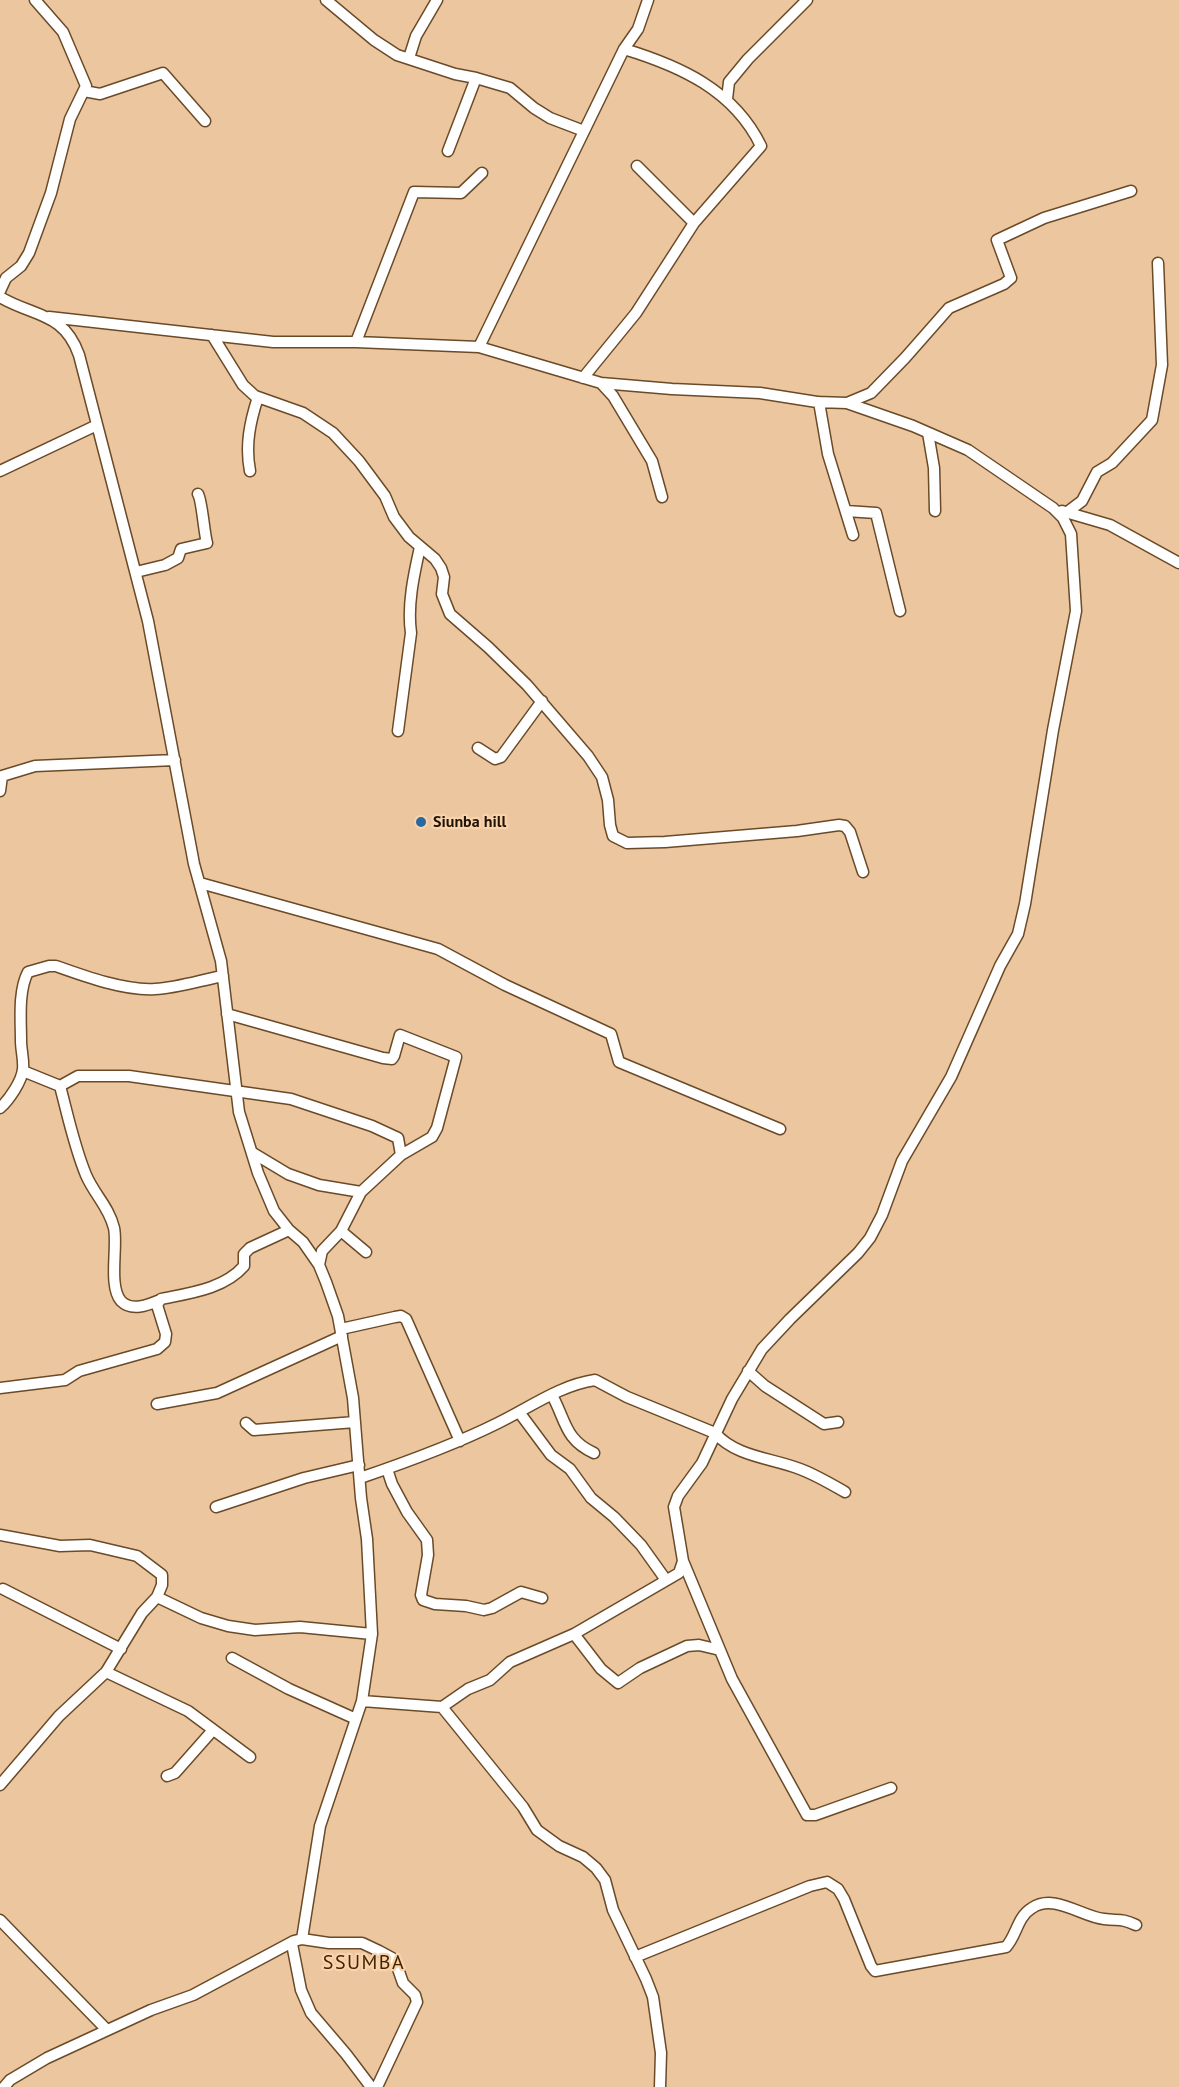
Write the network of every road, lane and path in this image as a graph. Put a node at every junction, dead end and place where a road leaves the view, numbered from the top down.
1 (35, 0) edge
2 (326, 0) edge
3 (437, 0) edge
4 (648, 0) edge
5 (807, 0) edge
6 (624, 49) junction
7 (409, 58) junction
8 (476, 78) junction
9 (84, 91) junction
10 (727, 99) junction
11 (205, 121) dead end
12 (584, 131) junction
13 (448, 151) dead end
14 (637, 166) dead end
15 (482, 173) dead end
16 (1131, 192) dead end
17 (694, 223) junction
18 (1158, 263) dead end
19 (0, 291) edge
20 (0, 297) edge
21 (49, 317) junction
22 (212, 335) junction
23 (356, 342) junction
24 (479, 347) junction
25 (583, 378) junction
26 (600, 383) junction
27 (258, 397) junction
28 (819, 402) junction
29 (847, 403) junction
30 (97, 425) junction
31 (928, 433) junction
32 (0, 471) edge
33 (250, 471) dead end
34 (198, 494) dead end
35 (662, 497) dead end
36 (1053, 508) junction
37 (934, 511) dead end
38 (846, 512) junction
39 (1066, 513) junction
40 (853, 535) dead end
41 (420, 547) junction
42 (1179, 563) edge
43 (135, 572) junction
44 (900, 611) dead end
45 (542, 702) junction
46 (398, 731) dead end
47 (478, 748) dead end
48 (175, 760) junction
49 (0, 791) edge
50 (863, 872) dead end
51 (200, 883) junction
52 (223, 976) junction
53 (227, 1014) junction
54 (23, 1071) junction
55 (60, 1086) junction
56 (237, 1093) junction
57 (0, 1108) edge
58 (780, 1129) dead end
59 (253, 1153) junction
60 (401, 1155) junction
61 (361, 1192) junction
62 (289, 1230) junction
63 (340, 1231) junction
64 (366, 1252) dead end
65 (319, 1265) junction
66 (160, 1300) junction
67 (341, 1333) junction
68 (748, 1371) junction
69 (0, 1388) edge
70 (552, 1395) junction
71 (157, 1404) dead end
72 (519, 1412) junction
73 (356, 1422) junction
74 (838, 1422) dead end
75 (246, 1423) dead end
76 (715, 1433) junction
77 (460, 1441) junction
78 (594, 1453) dead end
79 (359, 1465) junction
80 (387, 1469) junction
81 (360, 1478) junction
82 (845, 1492) dead end
83 (216, 1507) dead end
84 (0, 1535) edge
85 (683, 1561) junction
86 (666, 1581) junction
87 (3, 1589) dead end
88 (157, 1597) junction
89 (542, 1598) dead end
90 (372, 1634) junction
91 (574, 1634) junction
92 (121, 1649) junction
93 (720, 1650) junction
94 (232, 1658) dead end
95 (106, 1672) junction
96 (362, 1701) junction
97 (442, 1707) junction
98 (356, 1719) junction
99 (213, 1730) junction
100 (250, 1757) dead end
101 (166, 1776) dead end
102 (0, 1785) edge
103 (891, 1788) dead end
104 (0, 1920) edge
105 (1136, 1925) dead end
106 (297, 1941) junction
107 (635, 1957) junction
108 (106, 2030) junction
109 (3, 2084) edge
110 (371, 2087) edge
111 (377, 2087) edge
112 (660, 2087) edge

1 - 9 street
2 - 7 street
3 - 7 street
4 - 6 street
5 - 10 street
6 - 10 street
6 - 12 street
7 - 8 street
8 - 12 street
8 - 13 street
9 - 11 street
9 - 19 street
10 - 17 street
12 - 24 street
14 - 17 street
15 - 23 street
16 - 29 street
17 - 25 street
18 - 39 street
20 - 21 street
21 - 22 street
21 - 30 street
22 - 23 street
22 - 27 street
23 - 24 street
24 - 25 street
25 - 26 street
26 - 28 street
26 - 35 street
27 - 33 street
27 - 41 street
28 - 29 street
28 - 38 street
29 - 31 street
30 - 32 street
30 - 43 street
31 - 36 street
31 - 37 street
34 - 43 street
36 - 39 street
36 - 68 street
38 - 40 street
38 - 44 street
39 - 42 street
41 - 45 street
41 - 46 street
43 - 48 street
45 - 47 street
45 - 50 street
48 - 49 street
48 - 51 street
51 - 52 street
51 - 58 street
52 - 53 street
52 - 54 street
53 - 56 street
53 - 60 street
54 - 55 street
54 - 57 street
55 - 56 street
55 - 66 street
56 - 59 street
56 - 60 street
59 - 61 street
59 - 62 street
60 - 61 street
61 - 63 street
62 - 65 street
62 - 66 street
63 - 64 street
63 - 65 street
65 - 67 street
66 - 69 street
67 - 71 street
67 - 73 street
67 - 77 street
68 - 74 street
68 - 76 street
70 - 72 street
70 - 76 street
70 - 78 street
72 - 77 street
72 - 86 street
73 - 75 street
73 - 79 street
76 - 82 street
76 - 85 street
77 - 80 street
79 - 81 street
79 - 83 street
80 - 81 street
80 - 89 street
81 - 90 street
84 - 88 street
85 - 86 street
85 - 93 street
86 - 91 street
87 - 92 street
88 - 90 street
88 - 92 street
90 - 96 street
91 - 93 street
91 - 97 street
92 - 95 street
93 - 103 street
94 - 98 street
95 - 99 street
95 - 102 street
96 - 97 street
96 - 98 street
97 - 107 street
98 - 106 street
99 - 100 street
99 - 101 street
104 - 108 street
105 - 107 street
106 - 108 street
106 - 110 street
106 - 111 street
107 - 112 street
108 - 109 street

